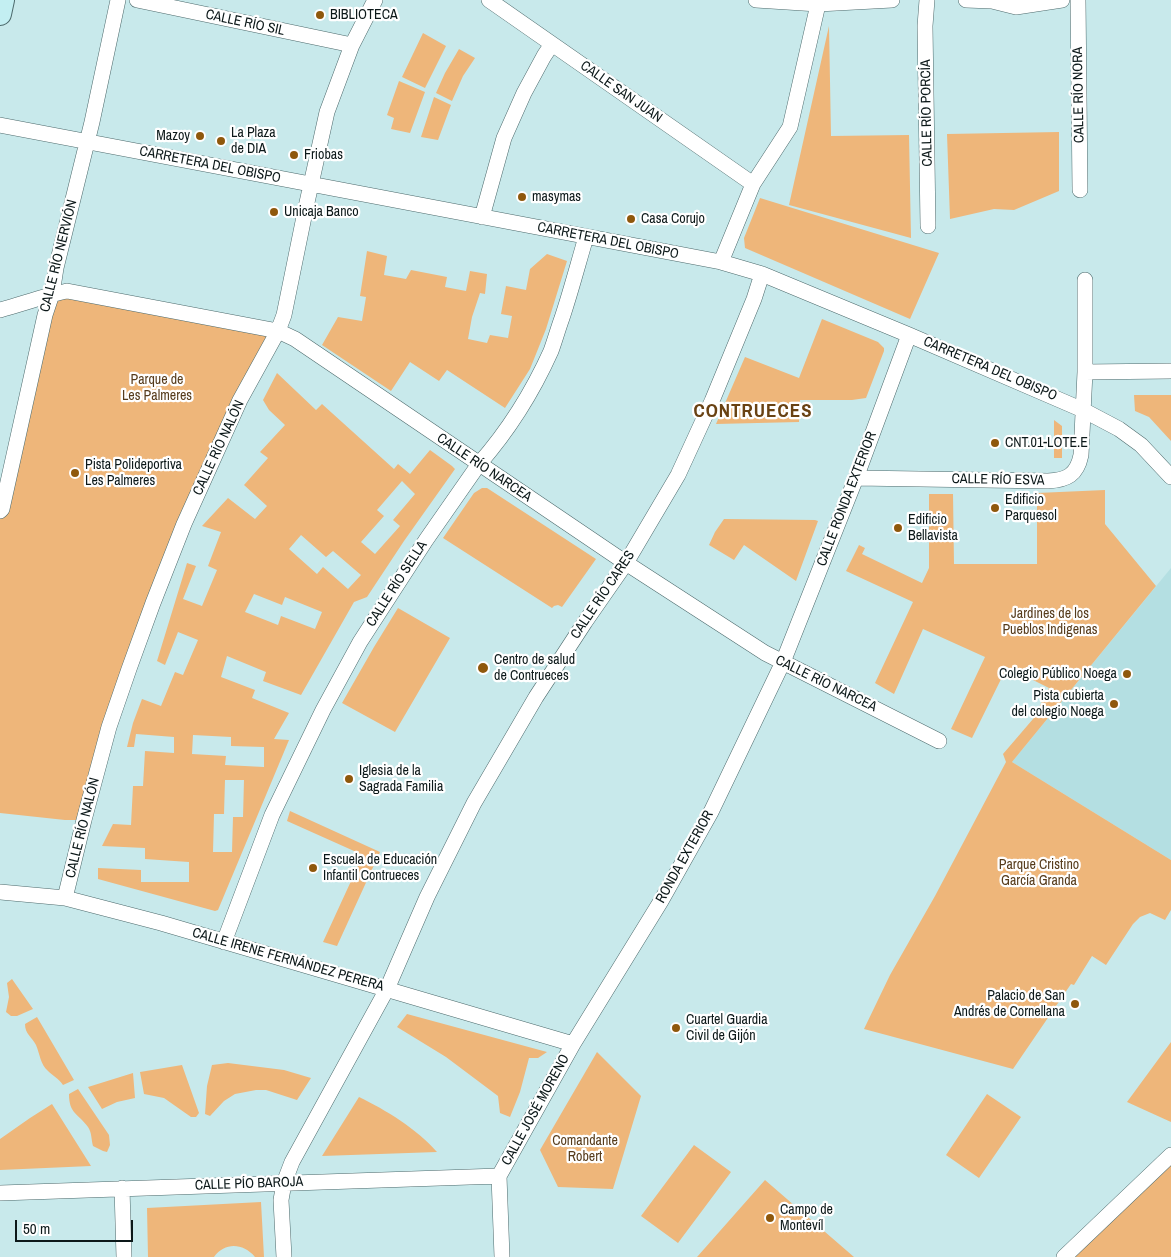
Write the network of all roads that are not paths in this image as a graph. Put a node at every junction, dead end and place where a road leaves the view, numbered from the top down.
1 (3, 0) edge
2 (118, 0) edge
3 (137, 0) edge
4 (375, 0) edge
5 (489, 0) edge
6 (756, 0) edge
7 (892, 0) edge
8 (927, 0) edge
9 (966, 0) edge
10 (1062, 0) edge
11 (1078, 0) edge
12 (818, 2) edge
13 (1012, 3) edge
14 (0, 14) edge
15 (552, 44) junction
16 (352, 46) junction
17 (0, 125) edge
18 (87, 142) junction
19 (311, 184) junction
20 (753, 184) junction
21 (1080, 190) dead end
22 (482, 217) junction
23 (928, 226) dead end
24 (586, 237) junction
25 (721, 262) junction
26 (762, 274) junction
27 (1084, 280) dead end
28 (52, 294) junction
29 (0, 310) edge
30 (278, 331) junction
31 (909, 335) junction
32 (1171, 371) edge
33 (1085, 372) junction
34 (1084, 410) junction
35 (479, 464) junction
36 (1171, 477) edge
37 (856, 478) junction
38 (0, 511) edge
39 (626, 563) junction
40 (783, 662) junction
41 (939, 741) dead end
42 (0, 892) edge
43 (65, 898) junction
44 (224, 942) junction
45 (388, 989) junction
46 (573, 1044) junction
47 (1171, 1155) edge
48 (499, 1176) junction
49 (284, 1183) junction
50 (122, 1188) junction
51 (0, 1193) edge
52 (124, 1257) edge
53 (284, 1257) edge
54 (502, 1257) edge
55 (1064, 1257) edge

1 - 14 main road
2 - 18 street, CALLE RÍO NERVIÓN
3 - 16 street, CALLE RÍO SIL
4 - 16 street, CALLE RÍO NALÓN
5 - 15 street, CALLE SAN JUAN
6 - 12 street
7 - 12 street
8 - 23 street, CALLE RÍO PORCÍA
9 - 13 street
10 - 13 street
11 - 21 street, CALLE RÍO NORA
12 - 20 street
15 - 20 street, CALLE SAN JUAN
15 - 22 street
16 - 19 street, CALLE RÍO NALÓN
17 - 18 street, CARRETERA DEL OBISPO
18 - 19 street, CARRETERA DEL OBISPO
18 - 28 street, CALLE RÍO NERVIÓN
19 - 22 street, CARRETERA DEL OBISPO
19 - 30 street, CALLE RÍO NALÓN
20 - 25 street
22 - 24 street, CARRETERA DEL OBISPO
24 - 25 street, CARRETERA DEL OBISPO
24 - 35 street, CALLE RÍO SELLA
25 - 26 street, CARRETERA DEL OBISPO
26 - 31 street, CARRETERA DEL OBISPO
26 - 39 street, CALLE RÍO CARES
27 - 33 street
28 - 29 street, CALLE RÍO NARCEA
28 - 30 street, CALLE RÍO NARCEA
28 - 38 street, CALLE RÍO NERVIÓN
30 - 35 street, CALLE RÍO NARCEA
30 - 43 street, CALLE RÍO NALÓN
31 - 34 street, CARRETERA DEL OBISPO
31 - 37 street, CALLE RONDA EXTERIOR
32 - 33 street
33 - 34 street
34 - 36 street, CARRETERA DEL OBISPO
34 - 37 street, CALLE RÍO ESVA
35 - 39 street, CALLE RÍO NARCEA
35 - 44 street, CALLE RÍO SELLA
37 - 40 street, CALLE RONDA EXTERIOR
39 - 40 street, CALLE RÍO NARCEA
39 - 45 street, CALLE RÍO CARES
40 - 41 street, CALLE RÍO NARCEA
40 - 46 street, RONDA EXTERIOR
42 - 43 street, CALLE IRENE FERNÁNDEZ PERERA
43 - 44 street, CALLE IRENE FERNÁNDEZ PERERA
44 - 45 street, CALLE IRENE FERNÁNDEZ PERERA
45 - 46 street, CALLE IRENE FERNÁNDEZ PERERA
45 - 49 street, CALLE RÍO CARES
46 - 48 street, CALLE JOSÉ MORENO
47 - 55 street
48 - 49 street, CALLE PÍO BAROJA
48 - 54 street
49 - 50 street, CALLE PÍO BAROJA
49 - 53 street, CALLE RÍO CARES
50 - 51 street, CALLE PÍO BAROJA
50 - 52 street

